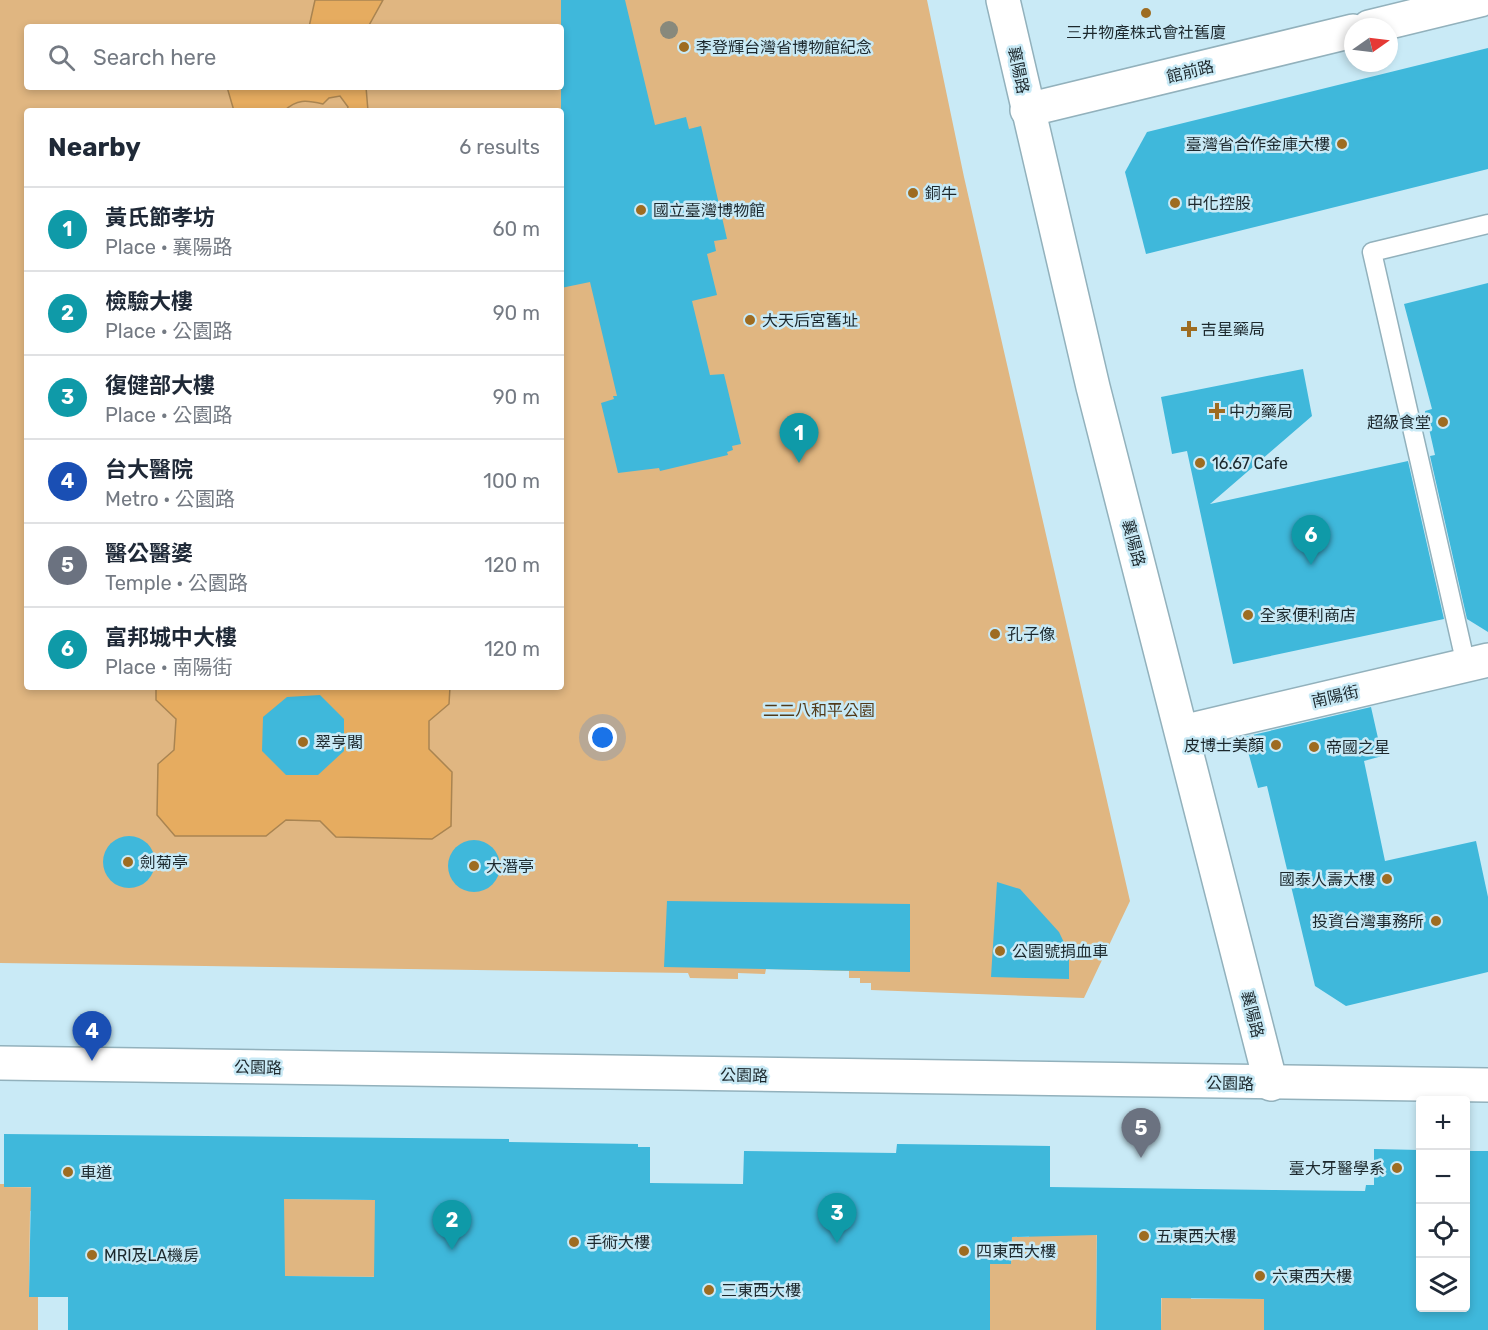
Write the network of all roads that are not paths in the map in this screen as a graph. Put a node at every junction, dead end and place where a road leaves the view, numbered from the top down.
1 (1004, 0) edge
2 (1480, 0) edge
3 (1398, 20) edge
4 (1344, 33) edge
5 (1027, 110) junction
6 (1488, 224) edge
7 (1477, 663) edge
8 (1182, 732) junction
9 (0, 1063) edge
10 (1271, 1084) junction
11 (1488, 1085) edge

1 - 5 street, 襄陽路
2 - 3 street
4 - 5 street, 館前路
5 - 8 street, 襄陽路
6 - 7 lane
7 - 8 street, 南陽街
8 - 10 street, 襄陽路
9 - 10 street, 公園路
10 - 11 street, 公園路

